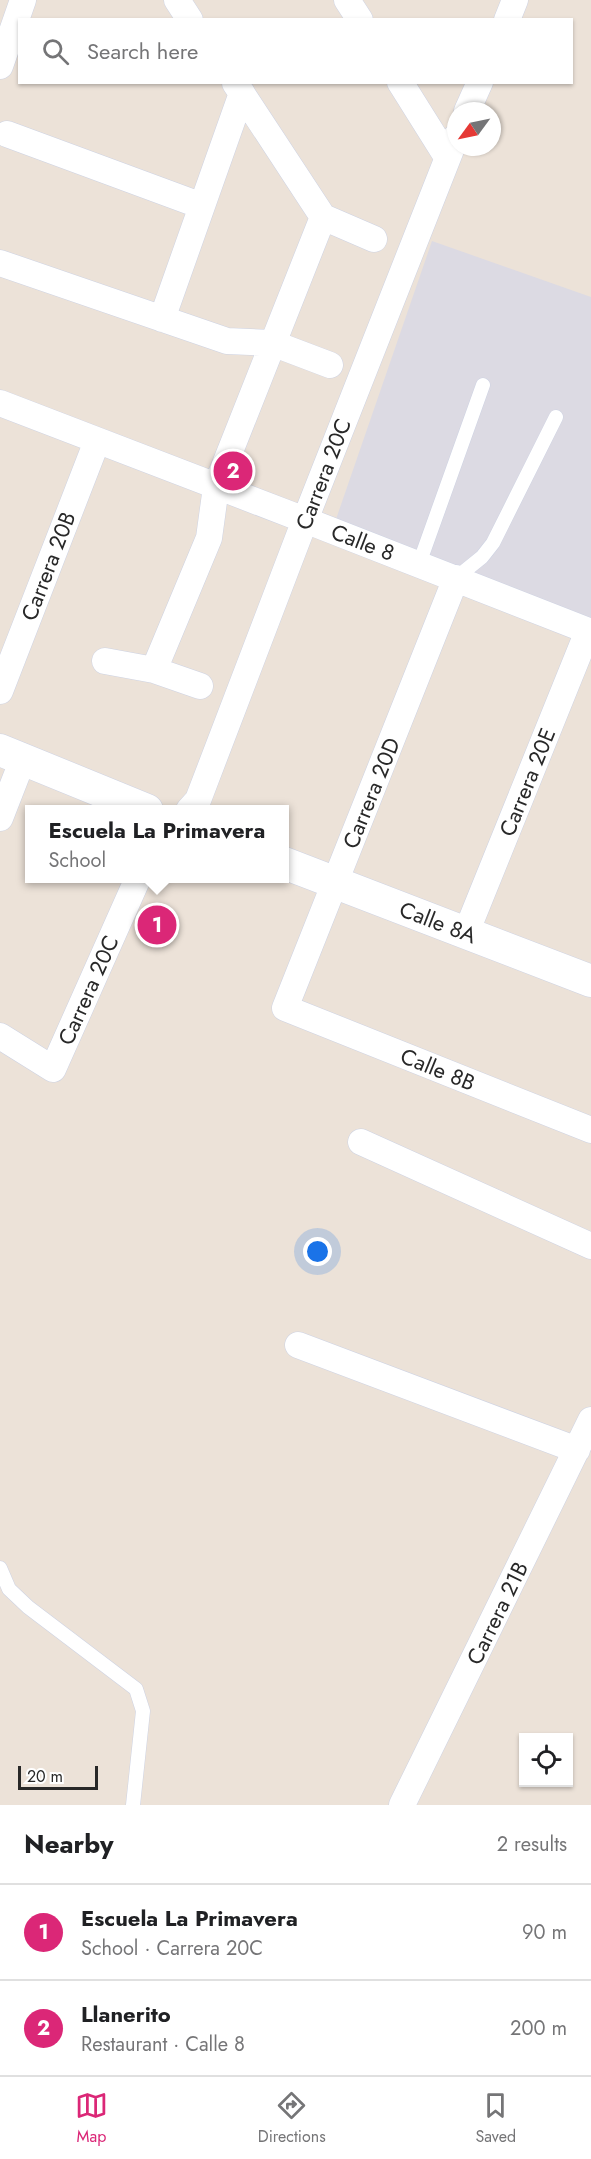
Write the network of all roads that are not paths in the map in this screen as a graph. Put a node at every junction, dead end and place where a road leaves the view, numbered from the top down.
1 (23, 0) edge
2 (177, 0) edge
3 (347, 0) edge
4 (189, 18) edge
5 (359, 18) edge
6 (0, 66) edge
7 (402, 84) edge
8 (479, 84) edge
9 (238, 88) edge
10 (471, 102) edge
11 (7, 134) dead end
12 (447, 141) edge
13 (448, 156) edge
14 (202, 206) junction
15 (323, 217) junction
16 (374, 239) dead end
17 (0, 263) edge
18 (162, 319) junction
19 (272, 344) junction
20 (330, 365) dead end
21 (483, 385) dead end
22 (0, 403) edge
23 (556, 417) dead end
24 (97, 441) junction
25 (216, 487) junction
26 (305, 520) junction
27 (419, 564) junction
28 (456, 579) junction
29 (589, 632) edge
30 (105, 661) dead end
31 (154, 670) junction
32 (200, 686) dead end
33 (0, 691) edge
34 (11, 755) edge
35 (135, 805) edge
36 (194, 805) edge
37 (0, 818) edge
38 (289, 865) edge
39 (136, 883) edge
40 (335, 883) junction
41 (466, 933) junction
42 (591, 981) edge
43 (285, 1008) joint
44 (0, 1036) edge
45 (591, 1130) edge
46 (361, 1142) dead end
47 (591, 1246) edge
48 (298, 1345) dead end
49 (591, 1420) edge
50 (577, 1450) junction
51 (0, 1568) edge
52 (133, 1805) edge
53 (402, 1805) edge

1 - 6 street
2 - 4 street
3 - 5 street
7 - 12 street
8 - 10 street
9 - 14 street
9 - 15 street
11 - 14 street
13 - 26 street, Carrera 20C
14 - 18 street
15 - 16 street
15 - 19 street
17 - 18 street
18 - 19 street
19 - 20 street
19 - 25 street
21 - 27 lane
22 - 24 street, Calle 8
23 - 28 lane
24 - 25 street, Calle 8
24 - 33 street, Carrera 20B
25 - 26 street, Calle 8
25 - 31 street
26 - 27 street, Calle 8
26 - 36 street, Carrera 20C
27 - 28 street, Calle 8
28 - 29 street, Calle 8
28 - 40 street, Carrera 20D
29 - 41 street, Carrera 20E
30 - 31 street
31 - 32 street
34 - 35 street
34 - 37 street
38 - 40 street, Calle 8A
39 - 44 street, Carrera 20C
40 - 41 street, Calle 8A
40 - 43 street, Carrera 20D
41 - 42 street, Calle 8A
43 - 45 street, Calle 8B
46 - 47 street
48 - 50 street
49 - 50 street, Carrera 21B
50 - 53 street, Carrera 21B
51 - 52 lane

